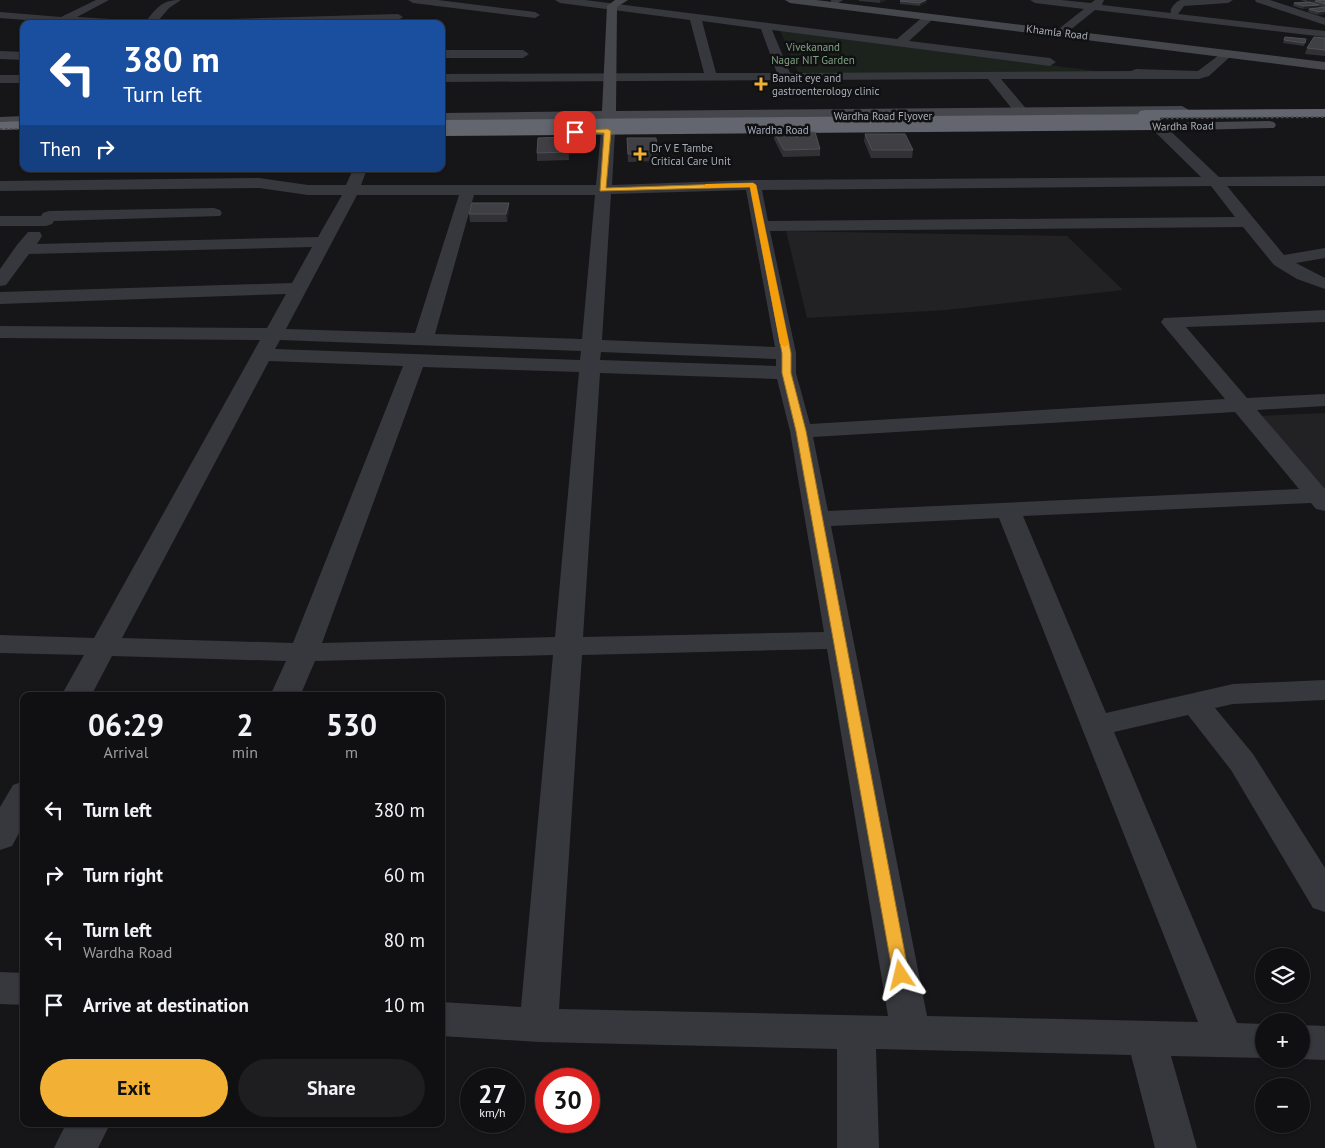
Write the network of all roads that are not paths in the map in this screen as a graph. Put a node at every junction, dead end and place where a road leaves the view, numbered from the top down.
1 (104, 0) edge
2 (176, 0) edge
3 (413, 0) edge
4 (539, 0) edge
5 (560, 0) edge
6 (624, 0) edge
7 (790, 0) edge
8 (821, 0) edge
9 (1035, 0) edge
10 (1077, 0) edge
11 (1168, 0) edge
12 (1228, 0) edge
13 (1260, 0) edge
14 (836, 1) edge
15 (1097, 3) edge
16 (1181, 3) junction
17 (16, 4) dead end
18 (612, 6) junction
19 (0, 13) edge
20 (535, 14) junction
21 (1172, 16) junction
22 (399, 17) edge
23 (695, 17) junction
24 (930, 17) junction
25 (62, 20) joint
26 (153, 20) edge
27 (349, 20) edge
28 (1325, 22) edge
29 (765, 26) junction
30 (530, 30) dead end
31 (1062, 31) junction
32 (1325, 34) edge
33 (900, 43) junction
34 (445, 54) edge
35 (1227, 54) junction
36 (0, 55) edge
37 (20, 56) edge
38 (1325, 62) edge
39 (1325, 66) edge
40 (1153, 75) junction
41 (992, 76) junction
42 (711, 77) junction
43 (785, 77) junction
44 (445, 78) edge
45 (516, 78) junction
46 (609, 78) junction
47 (0, 79) edge
48 (20, 79) edge
49 (1325, 111) edge
50 (1022, 112) junction
51 (445, 119) edge
52 (445, 119) edge
53 (0, 120) edge
54 (20, 120) edge
55 (607, 123) junction
56 (1325, 124) edge
57 (1269, 125) junction
58 (0, 126) edge
59 (20, 126) edge
60 (1158, 126) junction
61 (445, 128) edge
62 (0, 132) edge
63 (20, 132) edge
64 (445, 133) edge
65 (0, 137) edge
66 (20, 137) edge
67 (81, 172) edge
68 (359, 172) edge
69 (1319, 181) edge
70 (1215, 182) junction
71 (1019, 183) junction
72 (74, 185) junction
73 (753, 185) junction
74 (0, 186) edge
75 (352, 190) junction
76 (468, 190) junction
77 (602, 190) junction
78 (1325, 192) edge
79 (214, 213) dead end
80 (47, 219) junction
81 (0, 221) edge
82 (1248, 222) junction
83 (1045, 224) junction
84 (761, 226) junction
85 (323, 242) junction
86 (23, 250) junction
87 (1325, 253) edge
88 (1280, 261) junction
89 (0, 281) edge
90 (1325, 284) edge
91 (298, 288) junction
92 (0, 298) edge
93 (1325, 316) edge
94 (3, 336) edge
95 (267, 345) junction
96 (419, 350) junction
97 (590, 357) junction
98 (786, 363) junction
99 (1325, 400) edge
100 (1240, 405) junction
101 (801, 431) junction
102 (1321, 500) edge
103 (1008, 510) junction
104 (817, 519) junction
105 (839, 640) junction
106 (0, 644) edge
107 (103, 646) junction
108 (568, 647) junction
109 (304, 652) junction
110 (1325, 690) edge
111 (78, 692) edge
112 (287, 692) edge
113 (1194, 702) junction
114 (1096, 726) junction
115 (20, 800) edge
116 (0, 837) edge
117 (1325, 898) edge
118 (0, 988) edge
119 (20, 989) edge
120 (445, 1019) edge
121 (539, 1026) junction
122 (856, 1033) junction
123 (912, 1034) junction
124 (1147, 1039) junction
125 (1225, 1040) junction
126 (1255, 1041) edge
127 (1310, 1042) edge
128 (1325, 1043) edge
129 (86, 1127) edge
130 (75, 1148) edge
131 (858, 1148) edge
132 (1176, 1148) edge

1 - 25 street
2 - 26 street
3 - 20 street
4 - 20 street
5 - 18 street
6 - 18 street
7 - 24 street, Khamla Road
8 - 14 street, Khamla Road
9 - 15 street
10 - 15 street
11 - 16 street
12 - 16 street
13 - 28 street
14 - 31 street, Khamla Road
15 - 21 street
15 - 31 street
16 - 21 street
17 - 19 street
18 - 23 street
18 - 46 street
19 - 25 street
20 - 30 street
21 - 32 street
22 - 27 street
23 - 29 street
23 - 42 street
24 - 31 street, Khamla Road
24 - 33 street
29 - 33 street
29 - 43 street
31 - 35 street, Khamla Road
31 - 38 street, Khamla Road
33 - 40 street
34 - 45 street
35 - 39 street, Khamla Road
35 - 40 street
36 - 37 street
40 - 41 street
41 - 43 street
41 - 50 street
42 - 43 street
42 - 46 street
44 - 45 street
45 - 46 street
46 - 55 street
47 - 48 street
49 - 50 street, Wardha Road
49 - 52 highway, Wardha Road Flyover
50 - 55 street, Wardha Road
51 - 55 street, Wardha Road
53 - 54 street
55 - 60 street, Wardha Road
55 - 64 street, Wardha Road
55 - 77 street
56 - 57 highway, Wardha Road
57 - 60 street, Wardha Road
57 - 61 highway, Wardha Road Flyover, bridge
58 - 59 highway
60 - 70 street
62 - 63 highway
65 - 66 street
67 - 72 street
68 - 75 street
69 - 70 street
69 - 78 street
70 - 71 street
70 - 82 street
71 - 73 street
71 - 83 street
72 - 74 street
72 - 75 street
72 - 80 street
73 - 77 street
73 - 84 street
75 - 76 street
75 - 85 street
76 - 77 street
76 - 96 street
77 - 97 street
79 - 80 street
80 - 81 street
80 - 86 street
82 - 83 street
82 - 88 street
83 - 84 street
84 - 98 street
85 - 86 street
85 - 91 street
86 - 89 street
87 - 88 street
88 - 90 street
91 - 92 street
91 - 95 street
93 - 100 street
94 - 95 street
95 - 96 street
95 - 107 street
96 - 97 street
96 - 109 street
97 - 98 street
97 - 108 street
98 - 101 street
99 - 100 street
100 - 101 street
100 - 102 street
101 - 104 street
102 - 103 street
103 - 104 street
103 - 114 street
104 - 105 street
105 - 108 street
105 - 123 street
106 - 107 street
107 - 109 street
107 - 111 street
108 - 109 street
108 - 121 street
109 - 112 street
110 - 113 street
113 - 114 street
113 - 117 street
114 - 125 street
115 - 116 street
118 - 119 street
120 - 121 street
121 - 122 street
122 - 123 street
122 - 131 street
123 - 124 street
124 - 125 street
124 - 132 street
125 - 126 street
127 - 128 street
129 - 130 street

